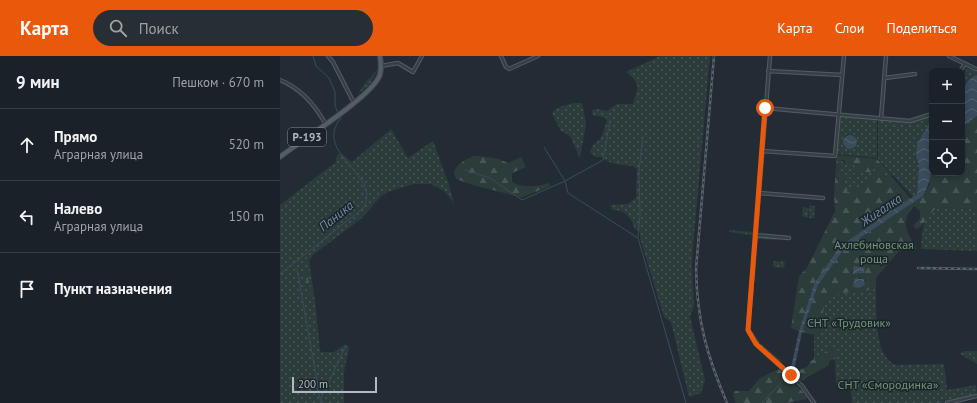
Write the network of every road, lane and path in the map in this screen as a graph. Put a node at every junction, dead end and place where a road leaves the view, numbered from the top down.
1 (328, 56) edge
2 (380, 56) edge
3 (422, 56) edge
4 (501, 56) edge
5 (538, 56) edge
6 (770, 56) edge
7 (844, 56) edge
8 (886, 56) edge
9 (949, 56) edge
10 (965, 64) junction
11 (381, 66) junction
12 (962, 68) edge
13 (976, 69) dead end
14 (768, 71) junction
15 (915, 74) dead end
16 (842, 76) junction
17 (885, 78) junction
18 (280, 80) edge
19 (354, 103) junction
20 (765, 108) junction
21 (839, 115) junction
22 (929, 115) edge
23 (881, 119) junction
24 (325, 123) junction
25 (762, 151) junction
26 (280, 156) edge
27 (759, 193) junction
28 (823, 198) dead end
29 (755, 235) junction
30 (789, 238) dead end
31 (977, 396) edge
32 (814, 403) edge
33 (947, 403) edge

1 - 19 street
2 - 11 main road, Р-193
3 - 11 street
4 - 5 street
6 - 14 street
7 - 16 street
8 - 17 street
9 - 10 street
10 - 12 street
10 - 13 street
11 - 19 main road, Р-193
14 - 16 street
14 - 20 street
15 - 17 street
16 - 21 street
17 - 23 street
18 - 24 street
19 - 24 main road, Р-193
20 - 21 street
20 - 25 street
21 - 23 street
21 - 25 street
22 - 23 street
24 - 26 main road, Р-193
25 - 27 street
27 - 28 street
27 - 29 street
29 - 30 street
29 - 32 street
31 - 33 street

